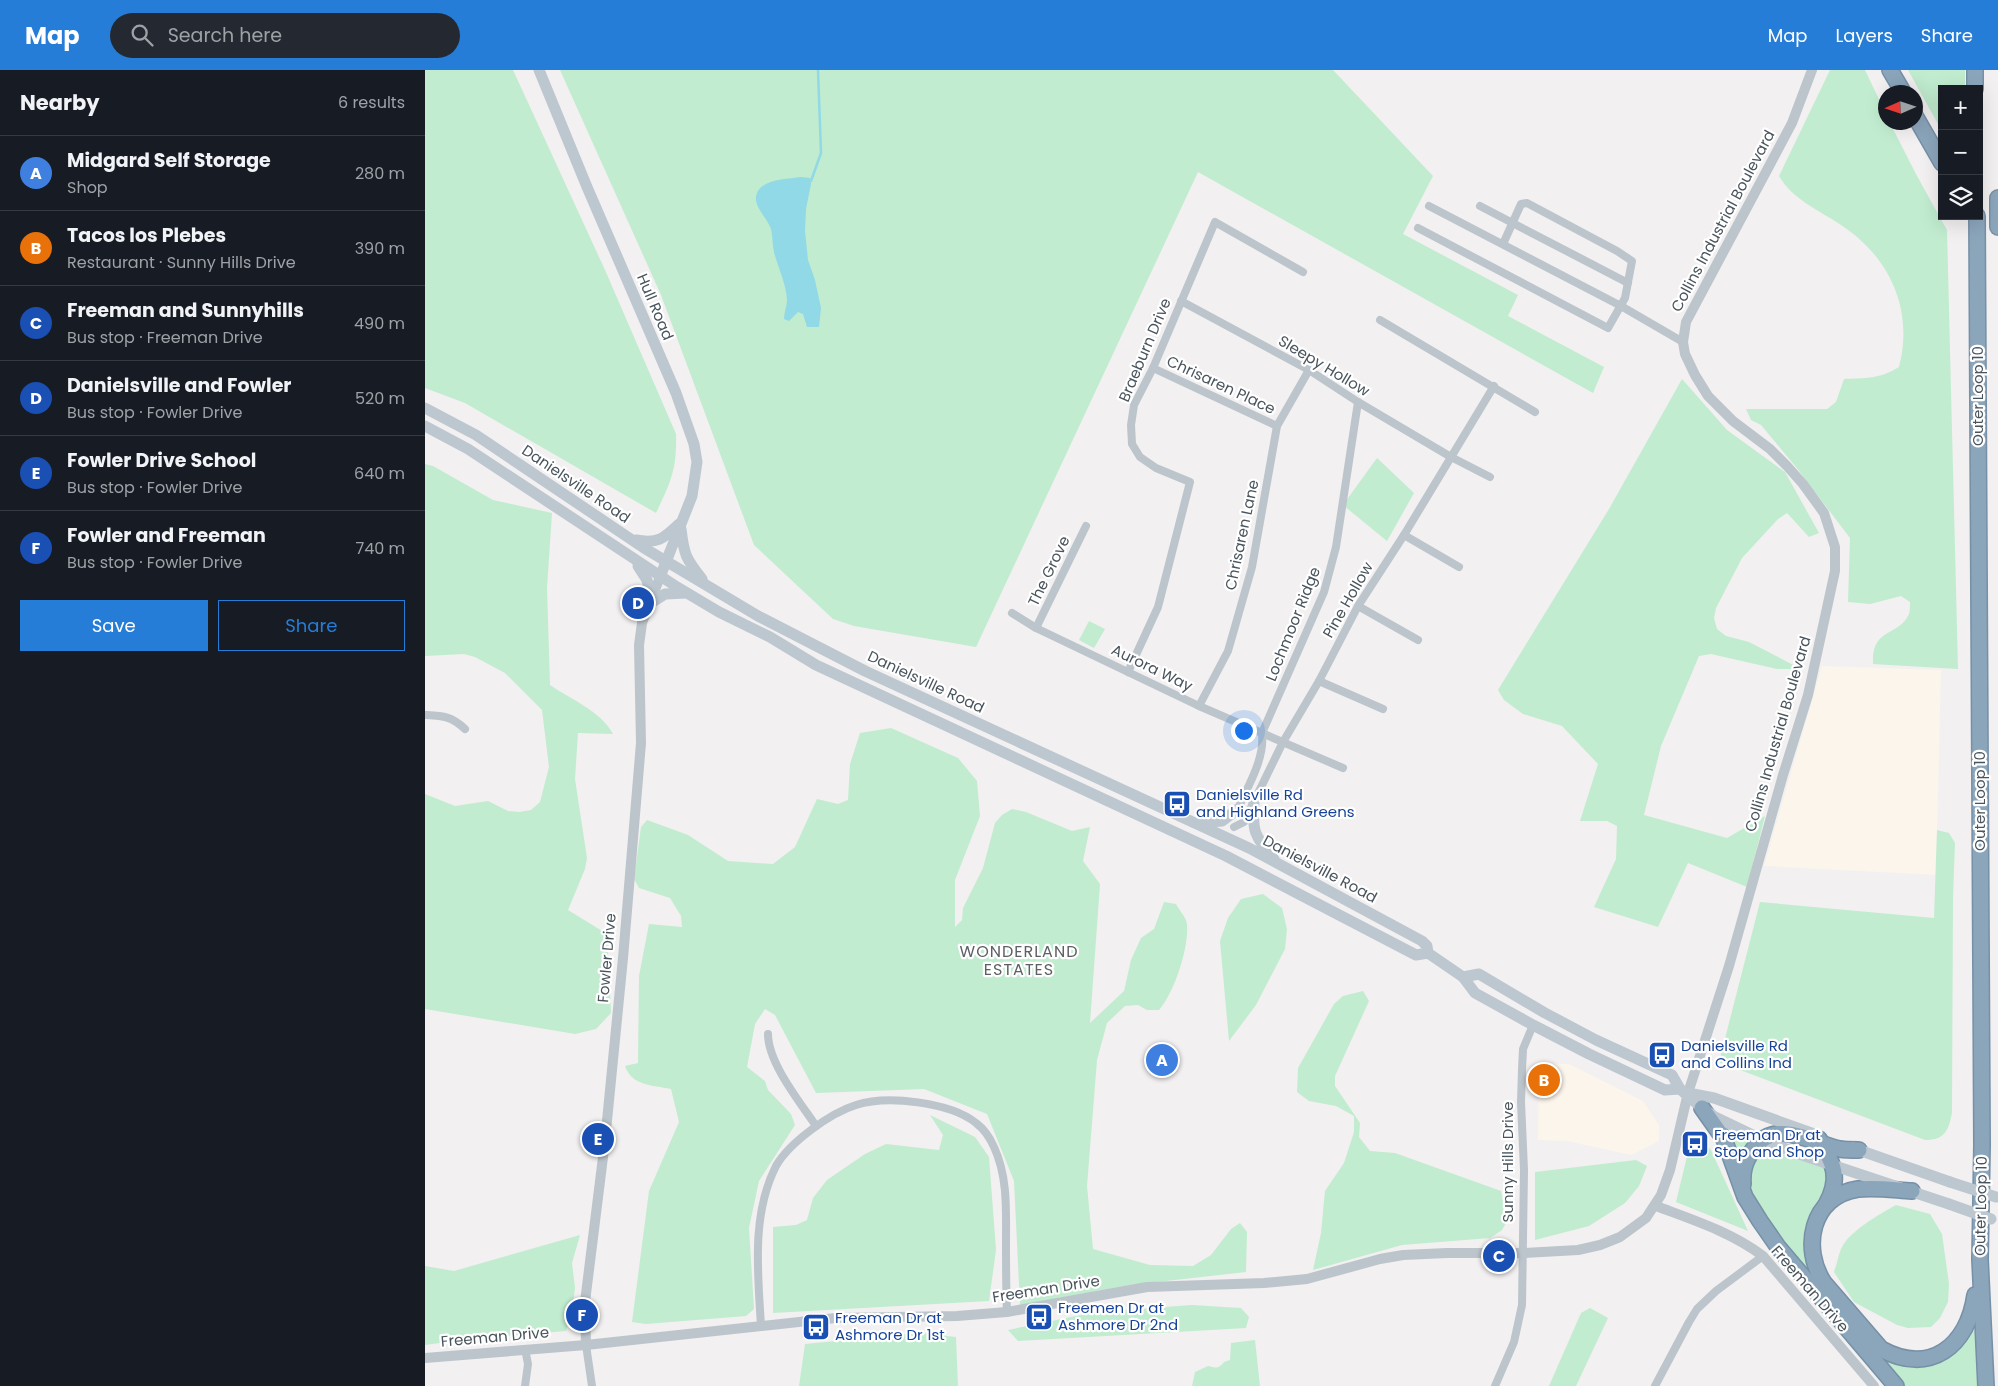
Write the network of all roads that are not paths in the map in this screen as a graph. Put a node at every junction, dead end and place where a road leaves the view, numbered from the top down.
1 (539, 70) edge
2 (1811, 70) edge
3 (1890, 70) edge
4 (1975, 70) edge
5 (1899, 85) edge
6 (1975, 85) edge
7 (1923, 130) edge
8 (1938, 156) edge
9 (1998, 198) edge
10 (1429, 206) dead end
11 (1480, 206) dead end
12 (1966, 220) edge
13 (1977, 220) edge
14 (1512, 223) junction
15 (1998, 227) edge
16 (1417, 228) dead end
17 (1503, 244) junction
18 (1303, 272) dead end
19 (1628, 284) junction
20 (1181, 301) junction
21 (1621, 306) junction
22 (1977, 318) junction
23 (1380, 320) dead end
24 (1683, 342) junction
25 (1153, 368) junction
26 (1309, 370) junction
27 (1494, 386) junction
28 (1358, 402) junction
29 (425, 408) edge
30 (1535, 412) dead end
31 (425, 426) edge
32 (1277, 426) junction
33 (1451, 457) junction
34 (1490, 477) dead end
35 (682, 523) junction
36 (1086, 526) dead end
37 (1404, 535) junction
38 (632, 540) junction
39 (634, 560) junction
40 (667, 561) junction
41 (1459, 567) dead end
42 (660, 576) junction
43 (706, 585) junction
44 (686, 593) junction
45 (650, 601) junction
46 (1357, 606) junction
47 (1012, 612) dead end
48 (1036, 628) junction
49 (1418, 640) dead end
50 (1128, 672) junction
51 (873, 675) junction
52 (1319, 681) junction
53 (867, 690) junction
54 (1199, 706) junction
55 (1383, 709) dead end
56 (425, 715) edge
57 (465, 729) dead end
58 (1262, 734) junction
59 (1283, 742) junction
60 (1343, 768) dead end
61 (1255, 801) junction
62 (1238, 809) junction
63 (1195, 823) junction
64 (1234, 827) junction
65 (1231, 840) junction
66 (1226, 856) junction
67 (1278, 864) junction
68 (1428, 953) junction
69 (1463, 977) junction
70 (1533, 1025) junction
71 (769, 1034) dead end
72 (1684, 1091) junction
73 (1702, 1108) junction
74 (816, 1126) junction
75 (1819, 1139) junction
76 (1763, 1140) junction
77 (1859, 1150) joint
78 (1833, 1166) junction
79 (1912, 1191) junction
80 (1745, 1197) junction
81 (1997, 1197) edge
82 (1656, 1206) junction
83 (1824, 1209) junction
84 (1995, 1220) edge
85 (1523, 1253) junction
86 (1763, 1256) junction
87 (1980, 1259) junction
88 (1007, 1312) junction
89 (761, 1326) junction
90 (586, 1344) junction
91 (525, 1349) junction
92 (425, 1358) edge
93 (525, 1386) edge
94 (592, 1386) edge
95 (1495, 1386) edge
96 (1655, 1386) edge
97 (1874, 1386) edge
98 (1896, 1386) edge
99 (1986, 1386) edge

1 - 35 main road, Hull Road
2 - 24 street, Collins Industrial Boulevard
3 - 5 highway
4 - 6 highway
7 - 8 highway
9 - 15 highway
10 - 17 street
11 - 14 street
12 - 22 highway
13 - 22 highway, Outer Loop 10
14 - 17 street
14 - 19 street
14 - 19 street
16 - 21 street
17 - 21 street
18 - 20 street, Braeburn Drive
19 - 21 street
20 - 25 street, Braeburn Drive
20 - 26 street, Sleepy Hollow
21 - 24 street
22 - 87 highway, Outer Loop 10
23 - 27 street
24 - 72 street, Collins Industrial Boulevard
25 - 32 street, Chrisaren Place
25 - 50 street, Braeburn Drive
26 - 28 street, Sleepy Hollow
26 - 32 street, Chrisaren Lane
27 - 30 street
27 - 33 street, Pine Hollow
28 - 33 street, Sleepy Hollow
28 - 58 street, Lochmoor Ridge
29 - 38 main road, Danielsville Road
31 - 39 main road, Danielsville Road
32 - 54 street, Chrisaren Lane
33 - 34 street
33 - 37 street, Pine Hollow
35 - 38 main road
35 - 40 main road, Hull Road
35 - 43 main road
36 - 48 street, The Grove
37 - 41 street
37 - 46 street, Pine Hollow
38 - 40 main road, Danielsville Road
39 - 42 main road, Danielsville Road
39 - 45 main road
40 - 42 main road, Hull Road
40 - 43 main road, Danielsville Road
42 - 44 main road, Danielsville Road
42 - 45 street, Fowler Drive
43 - 51 main road, Danielsville Road
44 - 45 main road
44 - 53 main road, Danielsville Road
45 - 90 street, Fowler Drive
46 - 49 street
46 - 52 street, Pine Hollow
47 - 48 street, Aurora Way
48 - 50 street, Aurora Way
50 - 54 street, Aurora Way
51 - 53 main road
51 - 63 main road, Danielsville Road
52 - 55 street
52 - 59 street, Pine Hollow
53 - 66 main road, Danielsville Road
54 - 58 street, Aurora Way
56 - 57 street
58 - 59 street, Aurora Way
58 - 62 street
59 - 60 street
59 - 61 street, Pine Hollow
61 - 64 street, Pine Hollow
61 - 67 main road
62 - 63 main road
62 - 64 street
63 - 65 main road, Danielsville Road
64 - 65 street
65 - 66 street
65 - 67 main road, Danielsville Road
66 - 68 main road, Danielsville Road
67 - 68 main road, Danielsville Road
68 - 69 main road, Danielsville Road
69 - 70 main road, Danielsville Road
69 - 72 main road
70 - 72 main road, Danielsville Road
70 - 85 street, Sunny Hills Drive
71 - 74 street
72 - 73 main road
72 - 75 main road, Danielsville Road
72 - 82 street, Freeman Drive
73 - 76 main road
73 - 80 highway
74 - 88 street
74 - 89 street
75 - 76 highway
75 - 77 highway
75 - 78 highway
76 - 78 main road
76 - 80 highway
77 - 81 main road, bridge
78 - 79 main road
78 - 83 highway
79 - 83 highway
79 - 84 main road, bridge
80 - 98 highway
82 - 85 street, Freeman Drive
82 - 86 street, Freeman Drive
83 - 87 highway
85 - 88 street, Freeman Drive
85 - 95 street, Sunny Hills Drive
86 - 96 street
86 - 97 street, Freeman Drive
87 - 99 highway, Outer Loop 10
88 - 89 street, Freeman Drive
89 - 90 street, Freeman Drive
90 - 91 street, Freeman Drive
90 - 94 street
91 - 92 street, Freeman Drive
91 - 93 street

